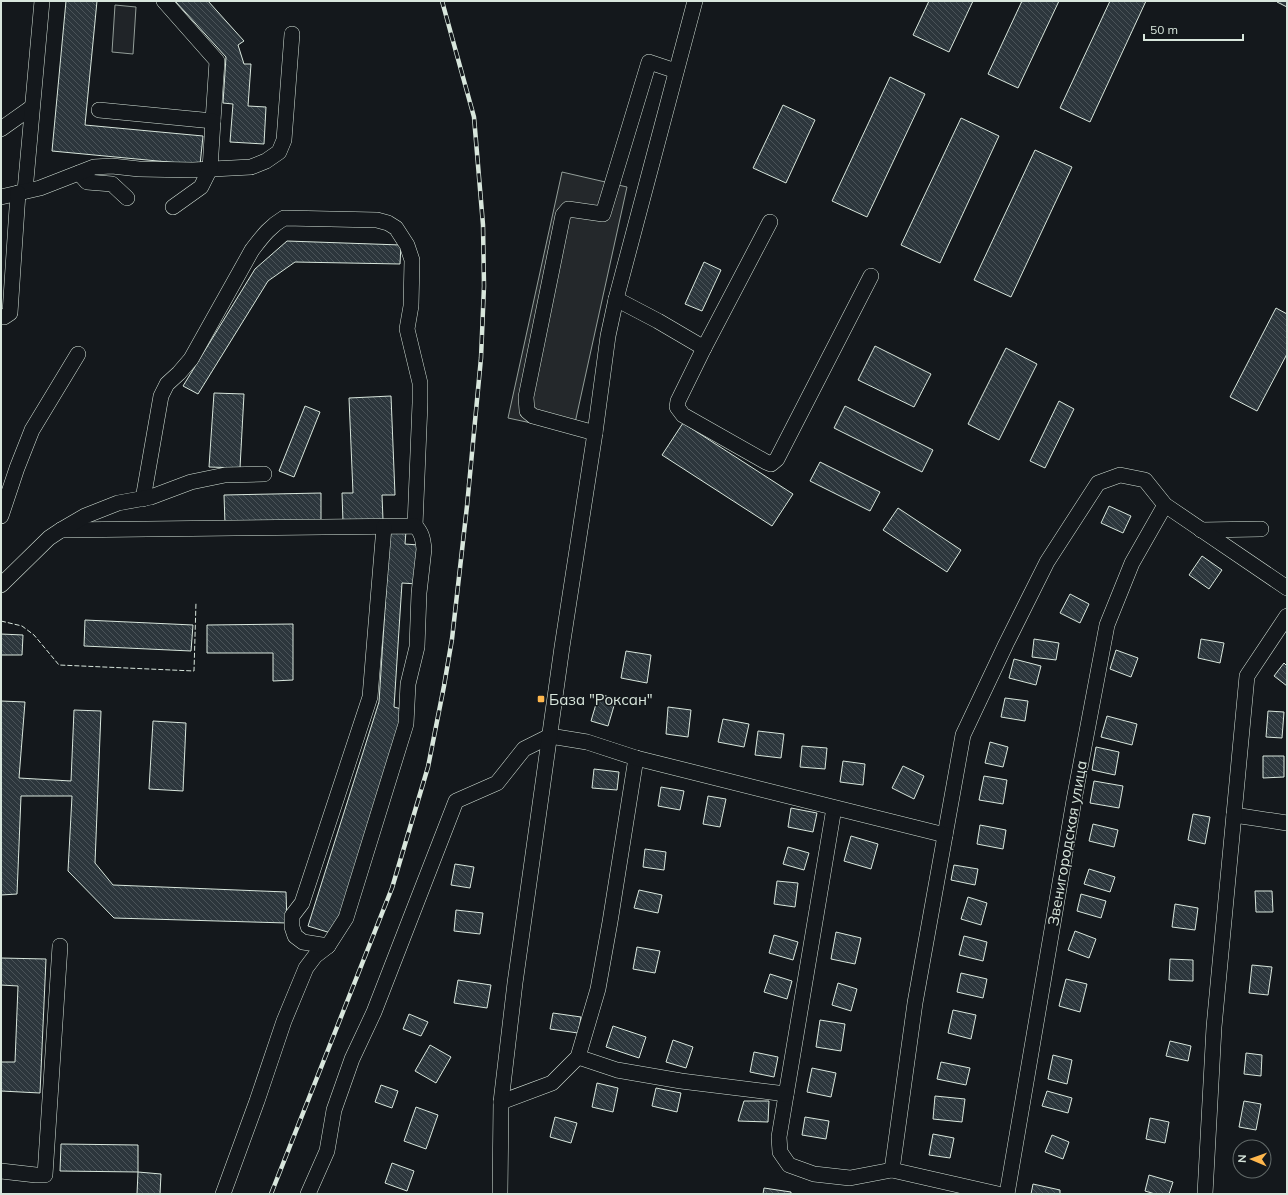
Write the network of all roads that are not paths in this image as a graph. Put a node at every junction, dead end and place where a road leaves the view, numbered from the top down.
1 (42, 1) edge
2 (164, 1) edge
3 (695, 1) edge
4 (292, 34) dead end
5 (676, 71) junction
6 (32, 107) junction
7 (99, 110) dead end
8 (213, 121) junction
9 (1, 129) edge
10 (210, 169) junction
11 (79, 173) junction
12 (22, 192) junction
13 (1, 197) edge
14 (127, 198) dead end
15 (173, 206) dead end
16 (770, 222) dead end
17 (871, 276) dead end
18 (616, 299) junction
19 (1, 317) edge
20 (704, 348) junction
21 (78, 354) dead end
22 (595, 433) junction
23 (264, 474) dead end
24 (143, 499) junction
25 (1165, 505) junction
26 (1, 516) edge
27 (415, 526) junction
28 (384, 527) junction
29 (1260, 529) dead end
30 (61, 530) junction
31 (1201, 530) junction
32 (1, 585) edge
33 (1287, 588) edge
34 (1287, 616) edge
35 (550, 736) junction
36 (636, 758) junction
37 (834, 808) junction
38 (1234, 814) junction
39 (1287, 823) edge
40 (945, 835) junction
41 (60, 946) dead end
42 (328, 946) junction
43 (578, 1057) junction
44 (786, 1094) junction
45 (501, 1102) junction
46 (892, 1170) junction
47 (1, 1171) edge
48 (223, 1194) edge
49 (308, 1194) edge
50 (500, 1194) edge
51 (998, 1194) edge
52 (1007, 1194) edge
53 (1205, 1194) edge

1 - 6 street
2 - 8 street
3 - 5 street
4 - 10 street
5 - 18 street
5 - 22 street
6 - 9 street
6 - 12 street
7 - 8 street
8 - 10 street
10 - 11 street
10 - 15 street
11 - 12 street
11 - 14 street
12 - 13 street
12 - 19 street
16 - 20 street
17 - 20 street
18 - 20 street
18 - 22 street
21 - 26 street
22 - 35 street
23 - 24 street
24 - 27 street
24 - 30 street
25 - 31 street
25 - 40 street
25 - 52 street, Звенигородская улица
27 - 28 street
27 - 42 street
28 - 30 street
28 - 42 street
29 - 31 street
30 - 32 street
31 - 33 street
34 - 38 street
35 - 36 street
35 - 45 street
35 - 49 street
36 - 37 street
36 - 43 street
37 - 40 street
37 - 44 street
38 - 39 street
38 - 53 street
40 - 46 street
41 - 47 street
42 - 48 street
43 - 44 street
43 - 45 street
44 - 46 street
45 - 50 street
46 - 51 street

